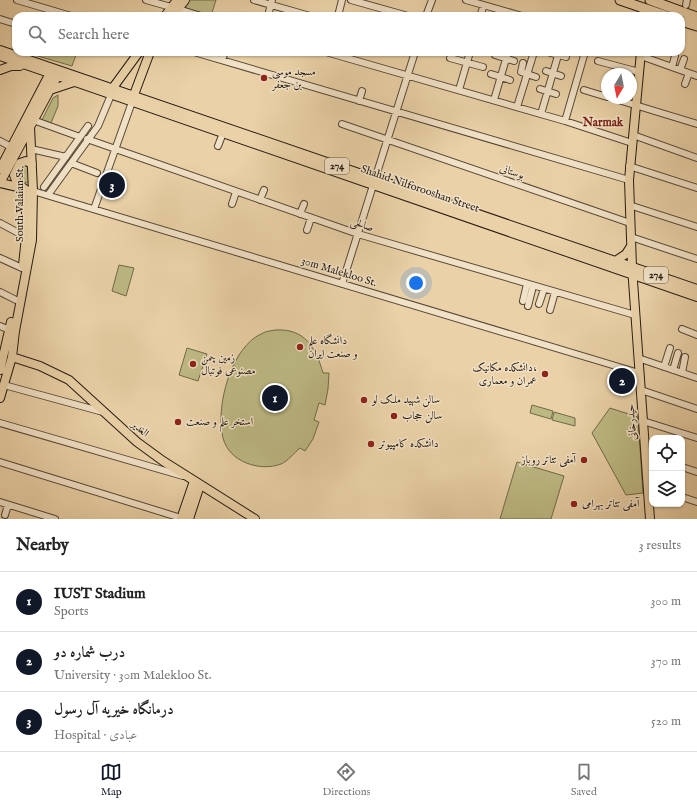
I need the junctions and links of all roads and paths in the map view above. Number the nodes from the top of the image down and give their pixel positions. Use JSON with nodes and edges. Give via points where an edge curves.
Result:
{"nodes":[{"id":1,"x":17,"y":0,"type":"edge"},
{"id":2,"x":146,"y":0,"type":"edge"},
{"id":3,"x":177,"y":0,"type":"edge"},
{"id":4,"x":185,"y":0,"type":"edge"},
{"id":5,"x":254,"y":0,"type":"edge"},
{"id":6,"x":342,"y":0,"type":"edge"},
{"id":7,"x":351,"y":0,"type":"edge"},
{"id":8,"x":432,"y":0,"type":"edge"},
{"id":9,"x":466,"y":0,"type":"edge"},
{"id":10,"x":620,"y":0,"type":"edge"},
{"id":11,"x":654,"y":1,"type":"edge"},
{"id":12,"x":271,"y":2,"type":"edge"},
{"id":13,"x":484,"y":5,"type":"junction"},
{"id":14,"x":174,"y":11,"type":"edge"},
{"id":15,"x":58,"y":12,"type":"edge"},
{"id":16,"x":269,"y":12,"type":"edge"},
{"id":17,"x":299,"y":12,"type":"edge"},
{"id":18,"x":339,"y":12,"type":"edge"},
{"id":19,"x":394,"y":12,"type":"edge"},
{"id":20,"x":428,"y":12,"type":"edge"},
{"id":21,"x":481,"y":12,"type":"edge"},
{"id":22,"x":506,"y":12,"type":"edge"},
{"id":23,"x":643,"y":12,"type":"edge"},
{"id":24,"x":684,"y":12,"type":"edge"},
{"id":25,"x":685,"y":13,"type":"edge"},
{"id":26,"x":697,"y":17,"type":"edge"},
{"id":27,"x":0,"y":19,"type":"edge"},
{"id":28,"x":685,"y":22,"type":"edge"},
{"id":29,"x":12,"y":23,"type":"edge"},
{"id":30,"x":697,"y":26,"type":"edge"},
{"id":31,"x":0,"y":50,"type":"edge"},
{"id":32,"x":12,"y":55,"type":"edge"},
{"id":33,"x":0,"y":56,"type":"edge"},
{"id":34,"x":15,"y":56,"type":"edge"},
{"id":35,"x":136,"y":56,"type":"edge"},
{"id":36,"x":148,"y":56,"type":"edge"},
{"id":37,"x":208,"y":56,"type":"edge"},
{"id":38,"x":224,"y":56,"type":"edge"},
{"id":39,"x":340,"y":56,"type":"edge"},
{"id":40,"x":414,"y":56,"type":"edge"},
{"id":41,"x":469,"y":56,"type":"edge"},
{"id":42,"x":507,"y":56,"type":"edge"},
{"id":43,"x":508,"y":56,"type":"edge"},
{"id":44,"x":533,"y":56,"type":"edge"},
{"id":45,"x":558,"y":56,"type":"edge"},
{"id":46,"x":584,"y":56,"type":"edge"},
{"id":47,"x":641,"y":56,"type":"edge"},
{"id":48,"x":646,"y":56,"type":"edge"},
{"id":49,"x":675,"y":56,"type":"dead end"},
{"id":50,"x":450,"y":58,"type":"dead end"},
{"id":51,"x":592,"y":58,"type":"dead end"},
{"id":52,"x":684,"y":59,"type":"dead end"},
{"id":53,"x":222,"y":60,"type":"junction"},
{"id":54,"x":575,"y":60,"type":"dead end"},
{"id":55,"x":514,"y":61,"type":"dead end"},
{"id":56,"x":598,"y":61,"type":"dead end"},
{"id":57,"x":467,"y":62,"type":"junction"},
{"id":58,"x":523,"y":63,"type":"dead end"},
{"id":59,"x":483,"y":67,"type":"dead end"},
{"id":60,"x":672,"y":67,"type":"junction"},
{"id":61,"x":36,"y":69,"type":"junction"},
{"id":62,"x":0,"y":70,"type":"edge"},
{"id":63,"x":680,"y":70,"type":"junction"},
{"id":64,"x":546,"y":71,"type":"dead end"},
{"id":65,"x":55,"y":72,"type":"junction"},
{"id":66,"x":639,"y":72,"type":"junction"},
{"id":67,"x":553,"y":73,"type":"junction"},
{"id":68,"x":491,"y":74,"type":"dead end"},
{"id":69,"x":527,"y":74,"type":"junction"},
{"id":70,"x":689,"y":74,"type":"junction"},
{"id":71,"x":408,"y":76,"type":"junction"},
{"id":72,"x":561,"y":76,"type":"dead end"},
{"id":73,"x":697,"y":76,"type":"edge"},
{"id":74,"x":500,"y":77,"type":"junction"},
{"id":75,"x":536,"y":77,"type":"dead end"},
{"id":76,"x":570,"y":78,"type":"dead end"},
{"id":77,"x":580,"y":78,"type":"junction"},
{"id":78,"x":510,"y":80,"type":"dead end"},
{"id":79,"x":74,"y":82,"type":"junction"},
{"id":80,"x":685,"y":84,"type":"dead end"},
{"id":81,"x":540,"y":89,"type":"dead end"},
{"id":82,"x":50,"y":90,"type":"junction"},
{"id":83,"x":458,"y":90,"type":"junction"},
{"id":84,"x":584,"y":90,"type":"dead end"},
{"id":85,"x":362,"y":91,"type":"dead end"},
{"id":86,"x":548,"y":91,"type":"junction"},
{"id":87,"x":112,"y":92,"type":"junction"},
{"id":88,"x":556,"y":94,"type":"dead end"},
{"id":89,"x":601,"y":94,"type":"edge"},
{"id":90,"x":132,"y":99,"type":"junction"},
{"id":91,"x":494,"y":100,"type":"junction"},
{"id":92,"x":359,"y":101,"type":"junction"},
{"id":93,"x":633,"y":104,"type":"edge"},
{"id":94,"x":636,"y":105,"type":"junction"},
{"id":95,"x":36,"y":107,"type":"junction"},
{"id":96,"x":517,"y":107,"type":"junction"},
{"id":97,"x":396,"y":112,"type":"junction"},
{"id":98,"x":541,"y":114,"type":"junction"},
{"id":99,"x":565,"y":121,"type":"junction"},
{"id":100,"x":32,"y":123,"type":"junction"},
{"id":101,"x":342,"y":124,"type":"dead end"},
{"id":102,"x":697,"y":124,"type":"edge"},
{"id":103,"x":88,"y":126,"type":"dead end"},
{"id":104,"x":223,"y":133,"type":"junction"},
{"id":105,"x":80,"y":137,"type":"junction"},
{"id":106,"x":632,"y":139,"type":"junction"},
{"id":107,"x":87,"y":140,"type":"junction"},
{"id":108,"x":388,"y":140,"type":"junction"},
{"id":109,"x":0,"y":141,"type":"edge"},
{"id":110,"x":218,"y":146,"type":"dead end"},
{"id":111,"x":11,"y":147,"type":"junction"},
{"id":112,"x":31,"y":149,"type":"junction"},
{"id":113,"x":114,"y":149,"type":"junction"},
{"id":114,"x":66,"y":157,"type":"junction"},
{"id":115,"x":697,"y":158,"type":"edge"},
{"id":116,"x":20,"y":163,"type":"junction"},
{"id":117,"x":70,"y":163,"type":"junction"},
{"id":118,"x":32,"y":164,"type":"junction"},
{"id":119,"x":629,"y":166,"type":"junction"},
{"id":120,"x":0,"y":169,"type":"edge"},
{"id":121,"x":96,"y":173,"type":"dead end"},
{"id":122,"x":628,"y":180,"type":"junction"},
{"id":123,"x":374,"y":182,"type":"junction"},
{"id":124,"x":0,"y":183,"type":"edge"},
{"id":125,"x":44,"y":187,"type":"dead end"},
{"id":126,"x":697,"y":188,"type":"edge"},
{"id":127,"x":30,"y":190,"type":"junction"},
{"id":128,"x":264,"y":190,"type":"dead end"},
{"id":129,"x":236,"y":192,"type":"junction"},
{"id":130,"x":48,"y":195,"type":"junction"},
{"id":131,"x":260,"y":200,"type":"junction"},
{"id":132,"x":232,"y":204,"type":"dead end"},
{"id":133,"x":304,"y":204,"type":"dead end"},
{"id":134,"x":629,"y":205,"type":"junction"},
{"id":135,"x":94,"y":209,"type":"junction"},
{"id":136,"x":300,"y":214,"type":"junction"},
{"id":137,"x":311,"y":218,"type":"junction"},
{"id":138,"x":0,"y":223,"type":"edge"},
{"id":139,"x":630,"y":223,"type":"junction"},
{"id":140,"x":697,"y":227,"type":"edge"},
{"id":141,"x":307,"y":230,"type":"dead end"},
{"id":142,"x":358,"y":234,"type":"junction"},
{"id":143,"x":630,"y":237,"type":"junction"},
{"id":144,"x":29,"y":239,"type":"junction"},
{"id":145,"x":631,"y":246,"type":"junction"},
{"id":146,"x":0,"y":258,"type":"edge"},
{"id":147,"x":697,"y":259,"type":"edge"},
{"id":148,"x":614,"y":262,"type":"junction"},
{"id":149,"x":22,"y":268,"type":"junction"},
{"id":150,"x":632,"y":271,"type":"junction"},
{"id":151,"x":342,"y":284,"type":"junction"},
{"id":152,"x":530,"y":285,"type":"junction"},
{"id":153,"x":544,"y":289,"type":"junction"},
{"id":154,"x":697,"y":289,"type":"edge"},
{"id":155,"x":0,"y":292,"type":"edge"},
{"id":156,"x":555,"y":292,"type":"junction"},
{"id":157,"x":697,"y":297,"type":"edge"},
{"id":158,"x":16,"y":300,"type":"junction"},
{"id":159,"x":525,"y":304,"type":"dead end"},
{"id":160,"x":539,"y":304,"type":"dead end"},
{"id":161,"x":550,"y":310,"type":"dead end"},
{"id":162,"x":635,"y":315,"type":"junction"},
{"id":163,"x":0,"y":326,"type":"edge"},
{"id":164,"x":682,"y":329,"type":"dead end"},
{"id":165,"x":10,"y":330,"type":"junction"},
{"id":166,"x":697,"y":335,"type":"edge"},
{"id":167,"x":670,"y":348,"type":"dead end"},
{"id":168,"x":678,"y":353,"type":"dead end"},
{"id":169,"x":685,"y":357,"type":"dead end"},
{"id":170,"x":7,"y":358,"type":"edge"},
{"id":171,"x":638,"y":358,"type":"junction"},
{"id":172,"x":664,"y":367,"type":"junction"},
{"id":173,"x":0,"y":370,"type":"edge"},
{"id":174,"x":673,"y":370,"type":"junction"},
{"id":175,"x":639,"y":373,"type":"junction"},
{"id":176,"x":682,"y":373,"type":"junction"},
{"id":177,"x":697,"y":378,"type":"edge"},
{"id":178,"x":4,"y":385,"type":"junction"},
{"id":179,"x":641,"y":390,"type":"junction"},
{"id":180,"x":0,"y":398,"type":"edge"},
{"id":181,"x":697,"y":409,"type":"edge"},
{"id":182,"x":103,"y":412,"type":"junction"},
{"id":183,"x":643,"y":421,"type":"junction"},
{"id":184,"x":0,"y":423,"type":"edge"},
{"id":185,"x":697,"y":438,"type":"edge"},
{"id":186,"x":649,"y":455,"type":"edge"},
{"id":187,"x":0,"y":462,"type":"edge"},
{"id":188,"x":685,"y":467,"type":"edge"},
{"id":189,"x":697,"y":472,"type":"edge"},
{"id":190,"x":194,"y":481,"type":"junction"},
{"id":191,"x":685,"y":498,"type":"edge"},
{"id":192,"x":0,"y":502,"type":"edge"},
{"id":193,"x":697,"y":502,"type":"edge"},
{"id":194,"x":8,"y":505,"type":"junction"},
{"id":195,"x":651,"y":507,"type":"edge"},
{"id":196,"x":5,"y":515,"type":"dead end"},
{"id":197,"x":55,"y":519,"type":"edge"},
{"id":198,"x":184,"y":519,"type":"edge"},
{"id":199,"x":255,"y":519,"type":"edge"},
{"id":200,"x":651,"y":519,"type":"edge"}],
"edges":[{"from":1,"to":15,"type":"street"},
{"from":2,"to":14,"type":"street"},
{"from":3,"to":14,"type":"main road"},
{"from":4,"to":14,"type":"main road"},
{"from":5,"to":12,"type":"street"},
{"from":6,"to":18,"type":"street"},
{"from":7,"to":19,"type":"street"},
{"from":8,"to":20,"type":"street"},
{"from":9,"to":13,"type":"street"},
{"from":10,"to":23,"type":"highway"},
{"from":11,"to":24,"type":"highway"},
{"from":12,"to":16,"type":"street"},
{"from":12,"to":17,"type":"street"},
{"from":13,"to":21,"type":"street"},
{"from":13,"to":22,"type":"street"},
{"from":25,"to":26,"type":"highway"},
{"from":27,"to":29,"type":"street"},
{"from":28,"to":30,"type":"highway"},
{"from":31,"to":32,"type":"main road","name":"Shahid Nilforooshan Street","number":"274"},
{"from":33,"to":61,"type":"main road","name":"Shahid Nilforooshan Street","number":"274"},
{"from":34,"to":65,"type":"main road","name":"Shahid Nilforooshan Street","number":"274"},
{"from":35,"to":87,"type":"main road"},
{"from":36,"to":90,"type":"main road"},
{"from":37,"to":53,"type":"street"},
{"from":38,"to":53,"type":"street"},
{"from":39,"to":71,"type":"street"},
{"from":40,"to":71,"type":"street"},
{"from":41,"to":57,"type":"street"},
{"from":42,"to":74,"type":"street"},
{"from":43,"to":55,"type":"street"},
{"from":44,"to":69,"type":"street"},
{"from":45,"to":67,"type":"street"},
{"from":46,"to":51,"type":"street"},
{"from":46,"to":54,"type":"street"},
{"from":46,"to":77,"type":"street"},
{"from":47,"to":66,"type":"main road","name":"حیدرخانی"},
{"from":48,"to":60,"type":"street"},
{"from":49,"to":60,"type":"street"},
{"from":50,"to":57,"type":"street"},
{"from":52,"to":63,"type":"street"},
{"from":53,"to":92,"type":"street"},
{"from":56,"to":66,"type":"street"},
{"from":57,"to":59,"type":"street"},
{"from":57,"to":83,"type":"street"},
{"from":58,"to":69,"type":"street","via":[[521,72]]},
{"from":60,"to":63,"type":"street"},
{"from":61,"to":62,"type":"main road","via":[[18,66]]},
{"from":61,"to":65,"type":"main road","name":"Shahid Nilforooshan Street","number":"274"},
{"from":63,"to":70,"type":"street"},
{"from":64,"to":67,"type":"street"},
{"from":65,"to":79,"type":"main road","name":"Shahid Nilforooshan Street","number":"274"},
{"from":65,"to":82,"type":"main road"},
{"from":65,"to":87,"type":"main road","name":"Shahid Nilforooshan Street","number":"274"},
{"from":65,"to":95,"type":"main road"},
{"from":66,"to":94,"type":"main road","name":"حیدرخانی"},
{"from":67,"to":72,"type":"street"},
{"from":67,"to":86,"type":"street"},
{"from":68,"to":74,"type":"street"},
{"from":69,"to":75,"type":"street"},
{"from":69,"to":96,"type":"street"},
{"from":70,"to":73,"type":"street"},
{"from":70,"to":80,"type":"street"},
{"from":71,"to":83,"type":"street"},
{"from":71,"to":97,"type":"street"},
{"from":74,"to":78,"type":"street"},
{"from":74,"to":91,"type":"street"},
{"from":76,"to":77,"type":"street"},
{"from":77,"to":99,"type":"street"},
{"from":79,"to":82,"type":"main road"},
{"from":79,"to":87,"type":"main road","name":"Shahid Nilforooshan Street","number":"274"},
{"from":81,"to":86,"type":"street"},
{"from":82,"to":95,"type":"main road"},
{"from":83,"to":91,"type":"street"},
{"from":84,"to":89,"type":"street"},
{"from":85,"to":92,"type":"street"},
{"from":86,"to":88,"type":"street"},
{"from":86,"to":98,"type":"street"},
{"from":87,"to":90,"type":"main road","name":"Shahid Nilforooshan Street","number":"274"},
{"from":87,"to":107,"type":"street","via":[[98,126]]},
{"from":90,"to":104,"type":"main road","name":"Shahid Nilforooshan Street","number":"274"},
{"from":90,"to":113,"type":"street"},
{"from":90,"to":123,"type":"main road","name":"Shahid Nilforooshan Street","number":"274"},
{"from":91,"to":96,"type":"street"},
{"from":92,"to":97,"type":"street"},
{"from":93,"to":94,"type":"street"},
{"from":94,"to":102,"type":"street"},
{"from":94,"to":106,"type":"main road","name":"حیدرخانی"},
{"from":95,"to":100,"type":"main road"},
{"from":95,"to":111,"type":"main road"},
{"from":96,"to":98,"type":"street"},
{"from":97,"to":108,"type":"street"},
{"from":97,"to":122,"type":"street"},
{"from":98,"to":99,"type":"street"},
{"from":99,"to":106,"type":"street"},
{"from":100,"to":105,"type":"street"},
{"from":100,"to":112,"type":"main road","name":"South Valaian St."},
{"from":100,"to":124,"type":"main road"},
{"from":101,"to":108,"type":"street","name":"بوستانی"},
{"from":103,"to":105,"type":"street"},
{"from":104,"to":110,"type":"street"},
{"from":104,"to":123,"type":"main road","name":"Shahid Nilforooshan Street","number":"274"},
{"from":105,"to":114,"type":"street"},
{"from":106,"to":115,"type":"street"},
{"from":106,"to":119,"type":"main road","name":"حیدرخانی"},
{"from":107,"to":113,"type":"street","name":"صالحی"},
{"from":107,"to":117,"type":"street"},
{"from":108,"to":123,"type":"street"},
{"from":108,"to":139,"type":"street","name":"بوستانی"},
{"from":109,"to":111,"type":"street"},
{"from":111,"to":120,"type":"main road"},
{"from":112,"to":114,"type":"street"},
{"from":112,"to":116,"type":"main road"},
{"from":112,"to":118,"type":"main road","name":"South Valaian St."},
{"from":113,"to":129,"type":"street","name":"صالحی"},
{"from":113,"to":135,"type":"street"},
{"from":114,"to":125,"type":"street"},
{"from":116,"to":118,"type":"main road","via":[[26,161]]},
{"from":116,"to":127,"type":"main road","via":[[14,175],[17,183]]},
{"from":117,"to":121,"type":"street"},
{"from":117,"to":130,"type":"street"},
{"from":118,"to":127,"type":"main road","name":"South Valaian St."},
{"from":119,"to":122,"type":"main road","name":"حیدرخانی"},
{"from":119,"to":126,"type":"street"},
{"from":122,"to":134,"type":"main road","name":"حیدرخانی"},
{"from":123,"to":142,"type":"street"},
{"from":123,"to":148,"type":"main road","name":"Shahid Nilforooshan Street","number":"274"},
{"from":123,"to":150,"type":"main road","name":"Shahid Nilforooshan Street","number":"274"},
{"from":124,"to":127,"type":"main road"},
{"from":127,"to":130,"type":"street","name":"30m Malekloo St."},
{"from":127,"to":144,"type":"main road","name":"South Valaian St."},
{"from":128,"to":131,"type":"street"},
{"from":129,"to":131,"type":"street","name":"صالحی"},
{"from":129,"to":132,"type":"street"},
{"from":130,"to":135,"type":"street","name":"30m Malekloo St."},
{"from":131,"to":136,"type":"street","name":"صالحی"},
{"from":133,"to":136,"type":"street"},
{"from":134,"to":139,"type":"main road","name":"حیدرخانی"},
{"from":134,"to":140,"type":"street"},
{"from":135,"to":151,"type":"street","name":"30m Malekloo St."},
{"from":136,"to":137,"type":"street","name":"صالحی"},
{"from":137,"to":141,"type":"street"},
{"from":137,"to":142,"type":"street","name":"صالحی"},
{"from":138,"to":144,"type":"street"},
{"from":139,"to":143,"type":"main road","name":"حیدرخانی"},
{"from":142,"to":151,"type":"street"},
{"from":142,"to":152,"type":"street","name":"صالحی"},
{"from":143,"to":145,"type":"main road","name":"حیدرخانی"},
{"from":143,"to":147,"type":"street"},
{"from":144,"to":149,"type":"main road","name":"South Valaian St."},
{"from":144,"to":170,"type":"main road","name":"South Valaian St.","via":[[15,331]]},
{"from":145,"to":148,"type":"main road","via":[[626,254]]},
{"from":145,"to":150,"type":"main road","name":"حیدرخانی"},
{"from":146,"to":149,"type":"street"},
{"from":148,"to":150,"type":"main road","number":"274"},
{"from":149,"to":158,"type":"main road","name":"South Valaian St."},
{"from":150,"to":154,"type":"main road","number":"274"},
{"from":150,"to":157,"type":"main road","name":"Shahid Nilforooshan Street","number":"274"},
{"from":150,"to":162,"type":"main road","name":"حیدرخانی"},
{"from":151,"to":175,"type":"street","name":"30m Malekloo St."},
{"from":152,"to":153,"type":"street","name":"صالحی"},
{"from":152,"to":159,"type":"street"},
{"from":153,"to":156,"type":"street","name":"صالحی"},
{"from":153,"to":160,"type":"street"},
{"from":155,"to":158,"type":"street"},
{"from":156,"to":161,"type":"street"},
{"from":156,"to":162,"type":"street","name":"صالحی"},
{"from":158,"to":165,"type":"main road","name":"South Valaian St."},
{"from":162,"to":171,"type":"main road","name":"حیدرخانی"},
{"from":163,"to":165,"type":"street"},
{"from":164,"to":166,"type":"street"},
{"from":165,"to":170,"type":"main road","name":"South Valaian St."},
{"from":167,"to":172,"type":"street"},
{"from":168,"to":174,"type":"street"},
{"from":169,"to":176,"type":"street"},
{"from":170,"to":173,"type":"main road","name":"South Valaian St."},
{"from":170,"to":178,"type":"main road","name":"South Valaian St."},
{"from":170,"to":182,"type":"main road","name":"الغدیر","via":[[40,366],[68,380]]},
{"from":171,"to":172,"type":"street"},
{"from":171,"to":175,"type":"main road","name":"حیدرخانی"},
{"from":172,"to":174,"type":"street"},
{"from":174,"to":176,"type":"street"},
{"from":175,"to":179,"type":"main road","name":"حیدرخانی"},
{"from":176,"to":177,"type":"street"},
{"from":178,"to":180,"type":"main road","name":"South Valaian St."},
{"from":178,"to":182,"type":"street"},
{"from":179,"to":181,"type":"street"},
{"from":179,"to":183,"type":"main road","name":"حیدرخانی"},
{"from":182,"to":190,"type":"main road","name":"الغدیر","via":[[137,442]]},
{"from":183,"to":185,"type":"street"},
{"from":183,"to":186,"type":"main road","name":"حیدرخانی"},
{"from":184,"to":190,"type":"street"},
{"from":187,"to":198,"type":"street"},
{"from":188,"to":189,"type":"street"},
{"from":190,"to":198,"type":"main road"},
{"from":190,"to":199,"type":"main road","name":"الغدیر"},
{"from":191,"to":193,"type":"street"},
{"from":192,"to":194,"type":"street"},
{"from":194,"to":196,"type":"street"},
{"from":194,"to":197,"type":"street"},
{"from":195,"to":200,"type":"main road","name":"حیدرخانی"}]}
